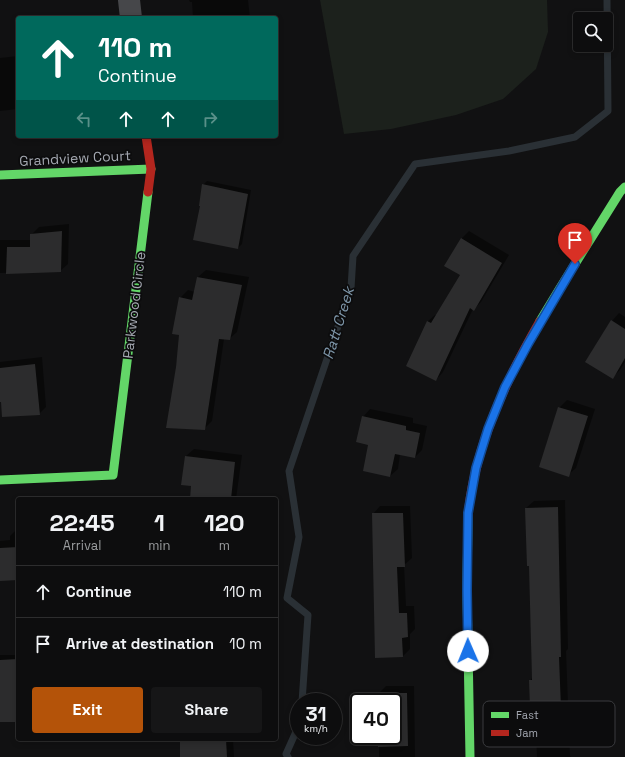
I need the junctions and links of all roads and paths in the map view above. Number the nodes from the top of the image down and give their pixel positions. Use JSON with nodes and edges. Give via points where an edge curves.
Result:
{"nodes":[{"id":1,"x":129,"y":0,"type":"edge"},
{"id":2,"x":131,"y":16,"type":"edge"},
{"id":3,"x":146,"y":138,"type":"edge"},
{"id":4,"x":151,"y":168,"type":"junction"},
{"id":5,"x":0,"y":175,"type":"edge"},
{"id":6,"x":625,"y":187,"type":"edge"},
{"id":7,"x":0,"y":480,"type":"edge"},
{"id":8,"x":470,"y":757,"type":"edge"}],
"edges":[{"from":1,"to":2,"type":"street"},
{"from":3,"to":4,"type":"street","name":"Parkwood Circle"},
{"from":4,"to":5,"type":"street","name":"Grandview Court"},
{"from":4,"to":7,"type":"street","name":"Parkwood Circle","via":[[113,475]]},
{"from":6,"to":8,"type":"street","via":[[560,288],[505,387],[476,468],[468,513],[467,544]]}]}
